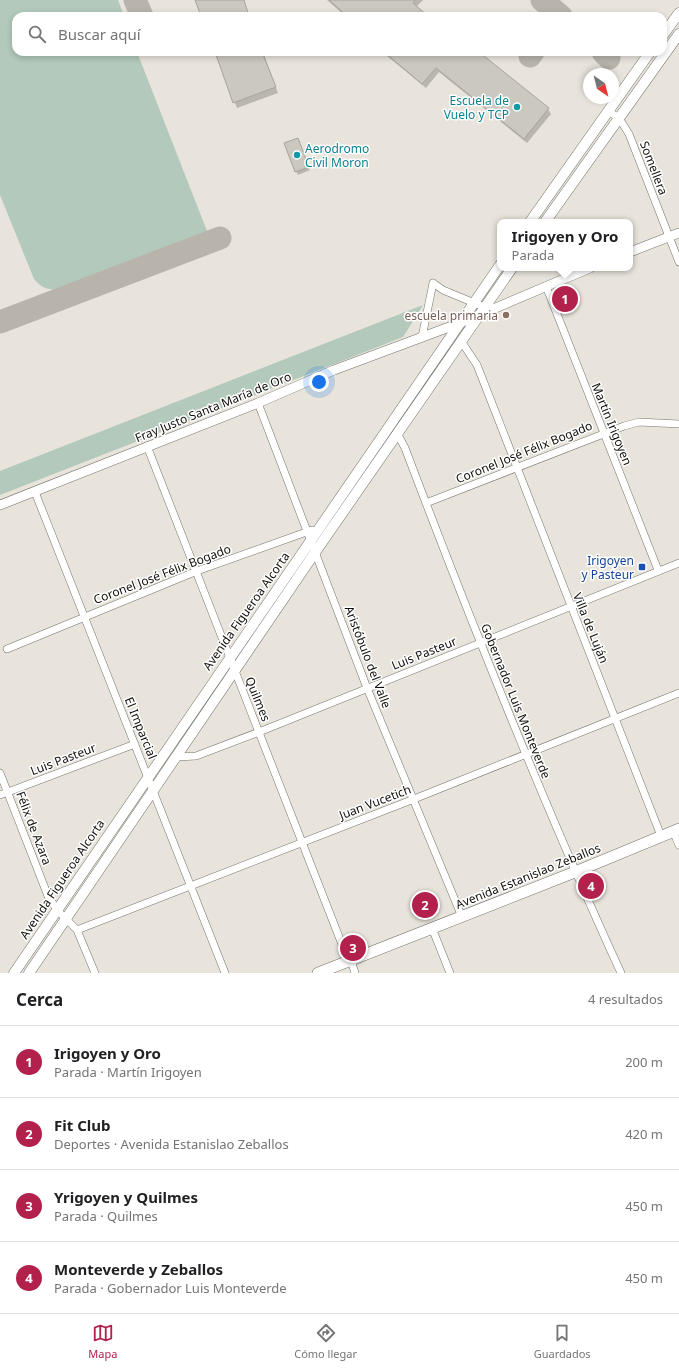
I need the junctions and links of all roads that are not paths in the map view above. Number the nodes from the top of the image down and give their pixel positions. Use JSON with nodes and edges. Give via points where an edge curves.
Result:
{"nodes":[{"id":1,"x":679,"y":13,"type":"edge"},
{"id":2,"x":670,"y":26,"type":"junction"},
{"id":3,"x":667,"y":30,"type":"edge"},
{"id":4,"x":679,"y":34,"type":"edge"},
{"id":5,"x":667,"y":51,"type":"edge"},
{"id":6,"x":647,"y":56,"type":"edge"},
{"id":7,"x":663,"y":56,"type":"edge"},
{"id":8,"x":608,"y":110,"type":"junction"},
{"id":9,"x":619,"y":118,"type":"junction"},
{"id":10,"x":532,"y":219,"type":"edge"},
{"id":11,"x":547,"y":219,"type":"edge"},
{"id":12,"x":679,"y":233,"type":"edge"},
{"id":13,"x":669,"y":237,"type":"junction"},
{"id":14,"x":633,"y":251,"type":"edge"},
{"id":15,"x":679,"y":262,"type":"edge"},
{"id":16,"x":497,"y":269,"type":"edge"},
{"id":17,"x":510,"y":271,"type":"edge"},
{"id":18,"x":583,"y":271,"type":"edge"},
{"id":19,"x":546,"y":286,"type":"junction"},
{"id":20,"x":474,"y":302,"type":"junction"},
{"id":21,"x":484,"y":307,"type":"junction"},
{"id":22,"x":477,"y":316,"type":"junction"},
{"id":23,"x":460,"y":323,"type":"junction"},
{"id":24,"x":422,"y":337,"type":"junction"},
{"id":25,"x":461,"y":341,"type":"junction"},
{"id":26,"x":258,"y":403,"type":"junction"},
{"id":27,"x":679,"y":424,"type":"edge"},
{"id":28,"x":604,"y":433,"type":"junction"},
{"id":29,"x":398,"y":435,"type":"junction"},
{"id":30,"x":147,"y":446,"type":"junction"},
{"id":31,"x":516,"y":467,"type":"junction"},
{"id":32,"x":35,"y":492,"type":"junction"},
{"id":33,"x":426,"y":503,"type":"junction"},
{"id":34,"x":0,"y":505,"type":"edge"},
{"id":35,"x":312,"y":533,"type":"junction"},
{"id":36,"x":328,"y":534,"type":"junction"},
{"id":37,"x":316,"y":551,"type":"junction"},
{"id":38,"x":679,"y":562,"type":"edge"},
{"id":39,"x":658,"y":570,"type":"junction"},
{"id":40,"x":197,"y":571,"type":"junction"},
{"id":41,"x":570,"y":606,"type":"junction"},
{"id":42,"x":85,"y":616,"type":"junction"},
{"id":43,"x":480,"y":642,"type":"junction"},
{"id":44,"x":6,"y":649,"type":"dead end"},
{"id":45,"x":230,"y":657,"type":"junction"},
{"id":46,"x":235,"y":672,"type":"junction"},
{"id":47,"x":367,"y":688,"type":"junction"},
{"id":48,"x":679,"y":692,"type":"edge"},
{"id":49,"x":615,"y":718,"type":"junction"},
{"id":50,"x":259,"y":732,"type":"junction"},
{"id":51,"x":135,"y":744,"type":"junction"},
{"id":52,"x":526,"y":754,"type":"junction"},
{"id":53,"x":176,"y":757,"type":"junction"},
{"id":54,"x":0,"y":773,"type":"edge"},
{"id":55,"x":148,"y":776,"type":"junction"},
{"id":56,"x":154,"y":790,"type":"junction"},
{"id":57,"x":8,"y":792,"type":"junction"},
{"id":58,"x":0,"y":795,"type":"edge"},
{"id":59,"x":414,"y":799,"type":"junction"},
{"id":60,"x":676,"y":830,"type":"edge"},
{"id":61,"x":661,"y":836,"type":"junction"},
{"id":62,"x":302,"y":842,"type":"junction"},
{"id":63,"x":679,"y":846,"type":"edge"},
{"id":64,"x":575,"y":872,"type":"junction"},
{"id":65,"x":190,"y":885,"type":"junction"},
{"id":66,"x":57,"y":910,"type":"junction"},
{"id":67,"x":462,"y":917,"type":"junction"},
{"id":68,"x":66,"y":919,"type":"junction"},
{"id":69,"x":432,"y":928,"type":"junction"},
{"id":70,"x":77,"y":930,"type":"junction"},
{"id":71,"x":351,"y":960,"type":"junction"},
{"id":72,"x":14,"y":973,"type":"edge"},
{"id":73,"x":29,"y":973,"type":"edge"},
{"id":74,"x":95,"y":973,"type":"edge"},
{"id":75,"x":225,"y":973,"type":"edge"},
{"id":76,"x":318,"y":973,"type":"edge"},
{"id":77,"x":355,"y":973,"type":"edge"},
{"id":78,"x":450,"y":973,"type":"edge"},
{"id":79,"x":621,"y":973,"type":"edge"}],
"edges":[{"from":1,"to":2,"type":"main road"},
{"from":2,"to":3,"type":"main road"},
{"from":2,"to":4,"type":"street"},
{"from":4,"to":5,"type":"main road"},
{"from":6,"to":8,"type":"main road"},
{"from":7,"to":9,"type":"main road"},
{"from":8,"to":9,"type":"street","name":"Somellera"},
{"from":8,"to":10,"type":"main road"},
{"from":9,"to":11,"type":"main road"},
{"from":9,"to":13,"type":"street","name":"Somellera","via":[[628,134]]},
{"from":12,"to":13,"type":"street"},
{"from":13,"to":14,"type":"street"},
{"from":13,"to":15,"type":"street","name":"Somellera"},
{"from":16,"to":20,"type":"main road","name":"Avenida Figueroa Alcorta"},
{"from":17,"to":21,"type":"main road","name":"Avenida Figueroa Alcorta"},
{"from":18,"to":19,"type":"street","name":"Fray Justo Santa María de Oro"},
{"from":19,"to":22,"type":"street","name":"Fray Justo Santa María de Oro"},
{"from":19,"to":28,"type":"street","name":"Martín Irigoyen"},
{"from":20,"to":21,"type":"street"},
{"from":20,"to":23,"type":"main road","name":"Avenida Figueroa Alcorta"},
{"from":20,"to":24,"type":"street","via":[[443,290],[433,282]]},
{"from":21,"to":22,"type":"main road","name":"Avenida Figueroa Alcorta"},
{"from":22,"to":23,"type":"street","name":"Fray Justo Santa María de Oro"},
{"from":22,"to":25,"type":"main road","name":"Avenida Figueroa Alcorta"},
{"from":23,"to":24,"type":"street","name":"Fray Justo Santa María de Oro"},
{"from":23,"to":35,"type":"main road","name":"Avenida Figueroa Alcorta"},
{"from":24,"to":26,"type":"street","name":"Fray Justo Santa María de Oro","via":[[334,370]]},
{"from":25,"to":29,"type":"main road","name":"Avenida Figueroa Alcorta"},
{"from":25,"to":31,"type":"street","name":"Villa de Luján","via":[[477,365]]},
{"from":26,"to":30,"type":"street","name":"Fray Justo Santa María de Oro"},
{"from":26,"to":35,"type":"street","name":"Aristóbulo del Valle"},
{"from":27,"to":28,"type":"street","name":"Coronel José Félix Bogado","via":[[639,422]]},
{"from":28,"to":31,"type":"street","name":"Coronel José Félix Bogado"},
{"from":28,"to":39,"type":"street","name":"Martín Irigoyen"},
{"from":29,"to":33,"type":"street","name":"Gobernador Luis Monteverde"},
{"from":29,"to":36,"type":"main road","name":"Avenida Figueroa Alcorta"},
{"from":30,"to":32,"type":"street","name":"Fray Justo Santa María de Oro"},
{"from":30,"to":40,"type":"street","name":"Quilmes"},
{"from":31,"to":33,"type":"street","name":"Coronel José Félix Bogado"},
{"from":31,"to":41,"type":"street","name":"Villa de Luján"},
{"from":32,"to":34,"type":"street","name":"Fray Justo Santa María de Oro"},
{"from":32,"to":42,"type":"street","name":"El Imparcial"},
{"from":33,"to":43,"type":"street","name":"Gobernador Luis Monteverde"},
{"from":35,"to":36,"type":"street"},
{"from":35,"to":37,"type":"street","name":"Aristóbulo del Valle"},
{"from":35,"to":40,"type":"street","name":"Coronel José Félix Bogado"},
{"from":35,"to":45,"type":"main road","name":"Avenida Figueroa Alcorta"},
{"from":36,"to":37,"type":"main road","name":"Avenida Figueroa Alcorta"},
{"from":37,"to":46,"type":"main road","name":"Avenida Figueroa Alcorta"},
{"from":37,"to":47,"type":"street","name":"Aristóbulo del Valle"},
{"from":38,"to":39,"type":"street","name":"Luis Pasteur"},
{"from":39,"to":41,"type":"street","name":"Luis Pasteur"},
{"from":40,"to":42,"type":"street","name":"Coronel José Félix Bogado"},
{"from":40,"to":45,"type":"street","name":"Quilmes"},
{"from":41,"to":43,"type":"street","name":"Luis Pasteur"},
{"from":41,"to":49,"type":"street","name":"Villa de Luján"},
{"from":42,"to":44,"type":"street","name":"Coronel José Félix Bogado"},
{"from":42,"to":51,"type":"street","name":"El Imparcial"},
{"from":43,"to":47,"type":"street","name":"Luis Pasteur"},
{"from":43,"to":52,"type":"street","name":"Gobernador Luis Monteverde"},
{"from":45,"to":46,"type":"street","name":"Quilmes"},
{"from":45,"to":55,"type":"main road","name":"Avenida Figueroa Alcorta"},
{"from":46,"to":50,"type":"street","name":"Quilmes"},
{"from":46,"to":53,"type":"main road","name":"Avenida Figueroa Alcorta"},
{"from":47,"to":50,"type":"street","name":"Luis Pasteur"},
{"from":47,"to":59,"type":"street","name":"Aristóbulo del Valle"},
{"from":48,"to":49,"type":"street","name":"Juan Vucetich"},
{"from":49,"to":52,"type":"street","name":"Juan Vucetich"},
{"from":49,"to":61,"type":"street","name":"Villa de Luján"},
{"from":50,"to":53,"type":"street","name":"Luis Pasteur","via":[[196,756]]},
{"from":50,"to":62,"type":"street","name":"Quilmes"},
{"from":51,"to":55,"type":"street","name":"El Imparcial"},
{"from":51,"to":57,"type":"street","name":"Luis Pasteur"},
{"from":52,"to":59,"type":"street","name":"Juan Vucetich"},
{"from":52,"to":64,"type":"street","name":"Gobernador Luis Monteverde"},
{"from":53,"to":56,"type":"main road","name":"Avenida Figueroa Alcorta"},
{"from":54,"to":57,"type":"street","name":"Félix de Azara"},
{"from":55,"to":56,"type":"street","name":"El Imparcial"},
{"from":55,"to":66,"type":"main road","name":"Avenida Figueroa Alcorta"},
{"from":56,"to":65,"type":"street","name":"El Imparcial"},
{"from":56,"to":68,"type":"main road","name":"Avenida Figueroa Alcorta"},
{"from":57,"to":58,"type":"street","name":"Luis Pasteur"},
{"from":57,"to":66,"type":"street","name":"Félix de Azara","via":[[48,896]]},
{"from":59,"to":62,"type":"street","name":"Juan Vucetich"},
{"from":59,"to":67,"type":"street","name":"Aristóbulo del Valle"},
{"from":60,"to":61,"type":"main road","name":"Avenida Estanislao Zeballos"},
{"from":60,"to":63,"type":"street"},
{"from":61,"to":64,"type":"main road","name":"Avenida Estanislao Zeballos"},
{"from":62,"to":65,"type":"street","name":"Juan Vucetich"},
{"from":62,"to":71,"type":"street","name":"Quilmes","via":[[343,947]]},
{"from":64,"to":67,"type":"main road","name":"Avenida Estanislao Zeballos"},
{"from":64,"to":79,"type":"street","name":"Gobernador Luis Monteverde"},
{"from":65,"to":70,"type":"street","name":"Juan Vucetich"},
{"from":65,"to":75,"type":"street","name":"El Imparcial"},
{"from":66,"to":68,"type":"street","name":"Félix de Azara"},
{"from":66,"to":72,"type":"main road","name":"Avenida Figueroa Alcorta"},
{"from":67,"to":69,"type":"main road","name":"Avenida Estanislao Zeballos"},
{"from":68,"to":70,"type":"street","name":"Félix de Azara"},
{"from":68,"to":73,"type":"main road","name":"Avenida Figueroa Alcorta"},
{"from":69,"to":71,"type":"main road","name":"Avenida Estanislao Zeballos"},
{"from":69,"to":78,"type":"street"},
{"from":70,"to":74,"type":"street","name":"Félix de Azara"},
{"from":71,"to":76,"type":"main road","name":"Avenida Estanislao Zeballos"},
{"from":71,"to":77,"type":"street","name":"Quilmes"}]}
